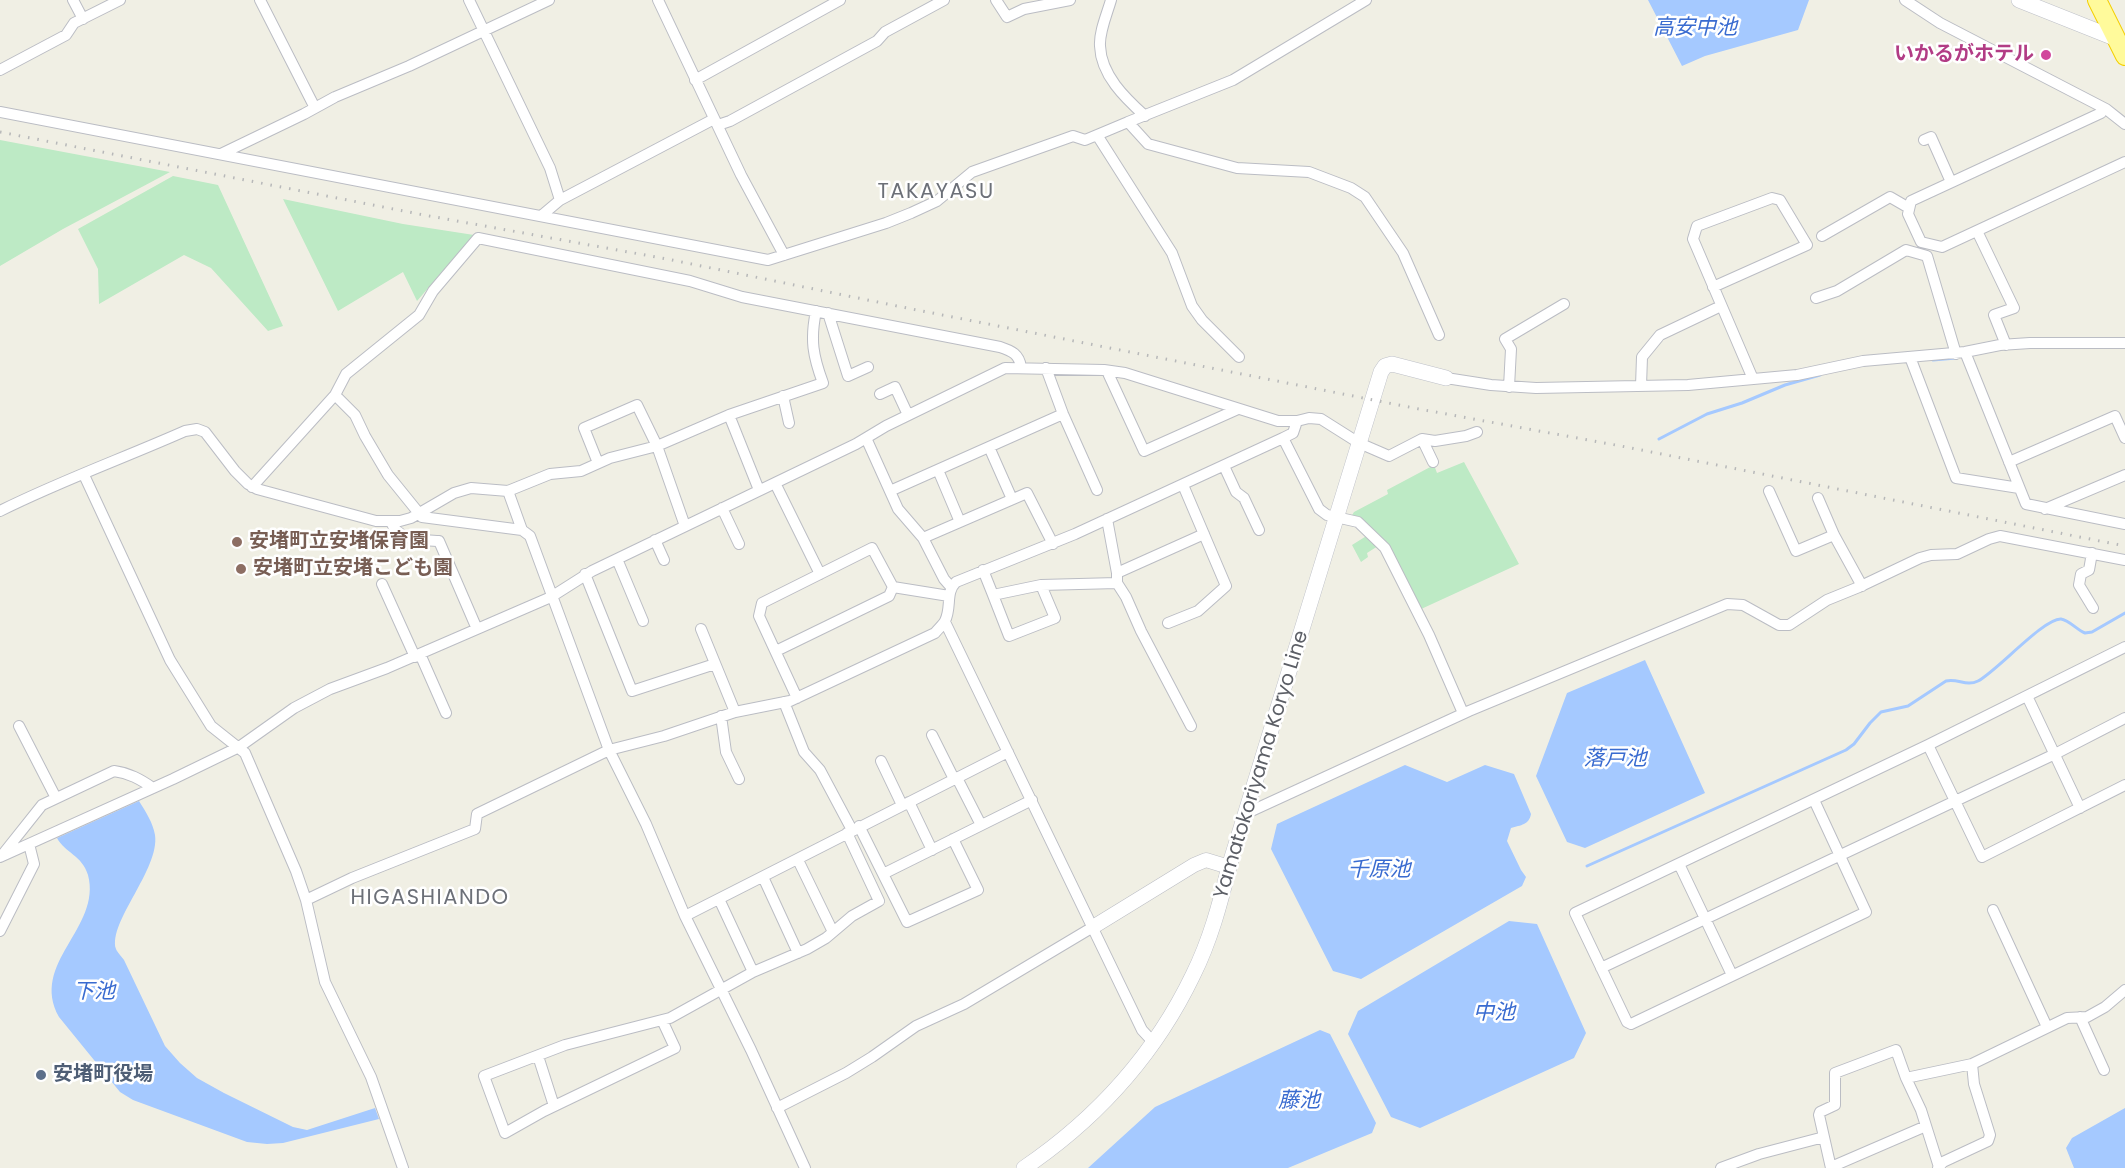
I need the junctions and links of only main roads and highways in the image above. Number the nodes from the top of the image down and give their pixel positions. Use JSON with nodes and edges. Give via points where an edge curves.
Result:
{"nodes":[{"id":1,"x":2019,"y":0,"type":"edge"},
{"id":2,"x":2097,"y":0,"type":"edge"},
{"id":3,"x":2116,"y":39,"type":"junction"},
{"id":4,"x":2125,"y":56,"type":"edge"},
{"id":5,"x":1446,"y":378,"type":"road end"},
{"id":6,"x":1024,"y":1168,"type":"edge"}],
"edges":[{"from":1,"to":3,"type":"main road"},
{"from":2,"to":3,"type":"highway"},
{"from":3,"to":4,"type":"highway"},
{"from":5,"to":6,"type":"main road","name":"Yamatokoriyama Koryo Line","via":[[1392,364],[1385,366],[1373,392],[1219,908],[1194,975],[1154,1043],[1098,1109]]}]}
